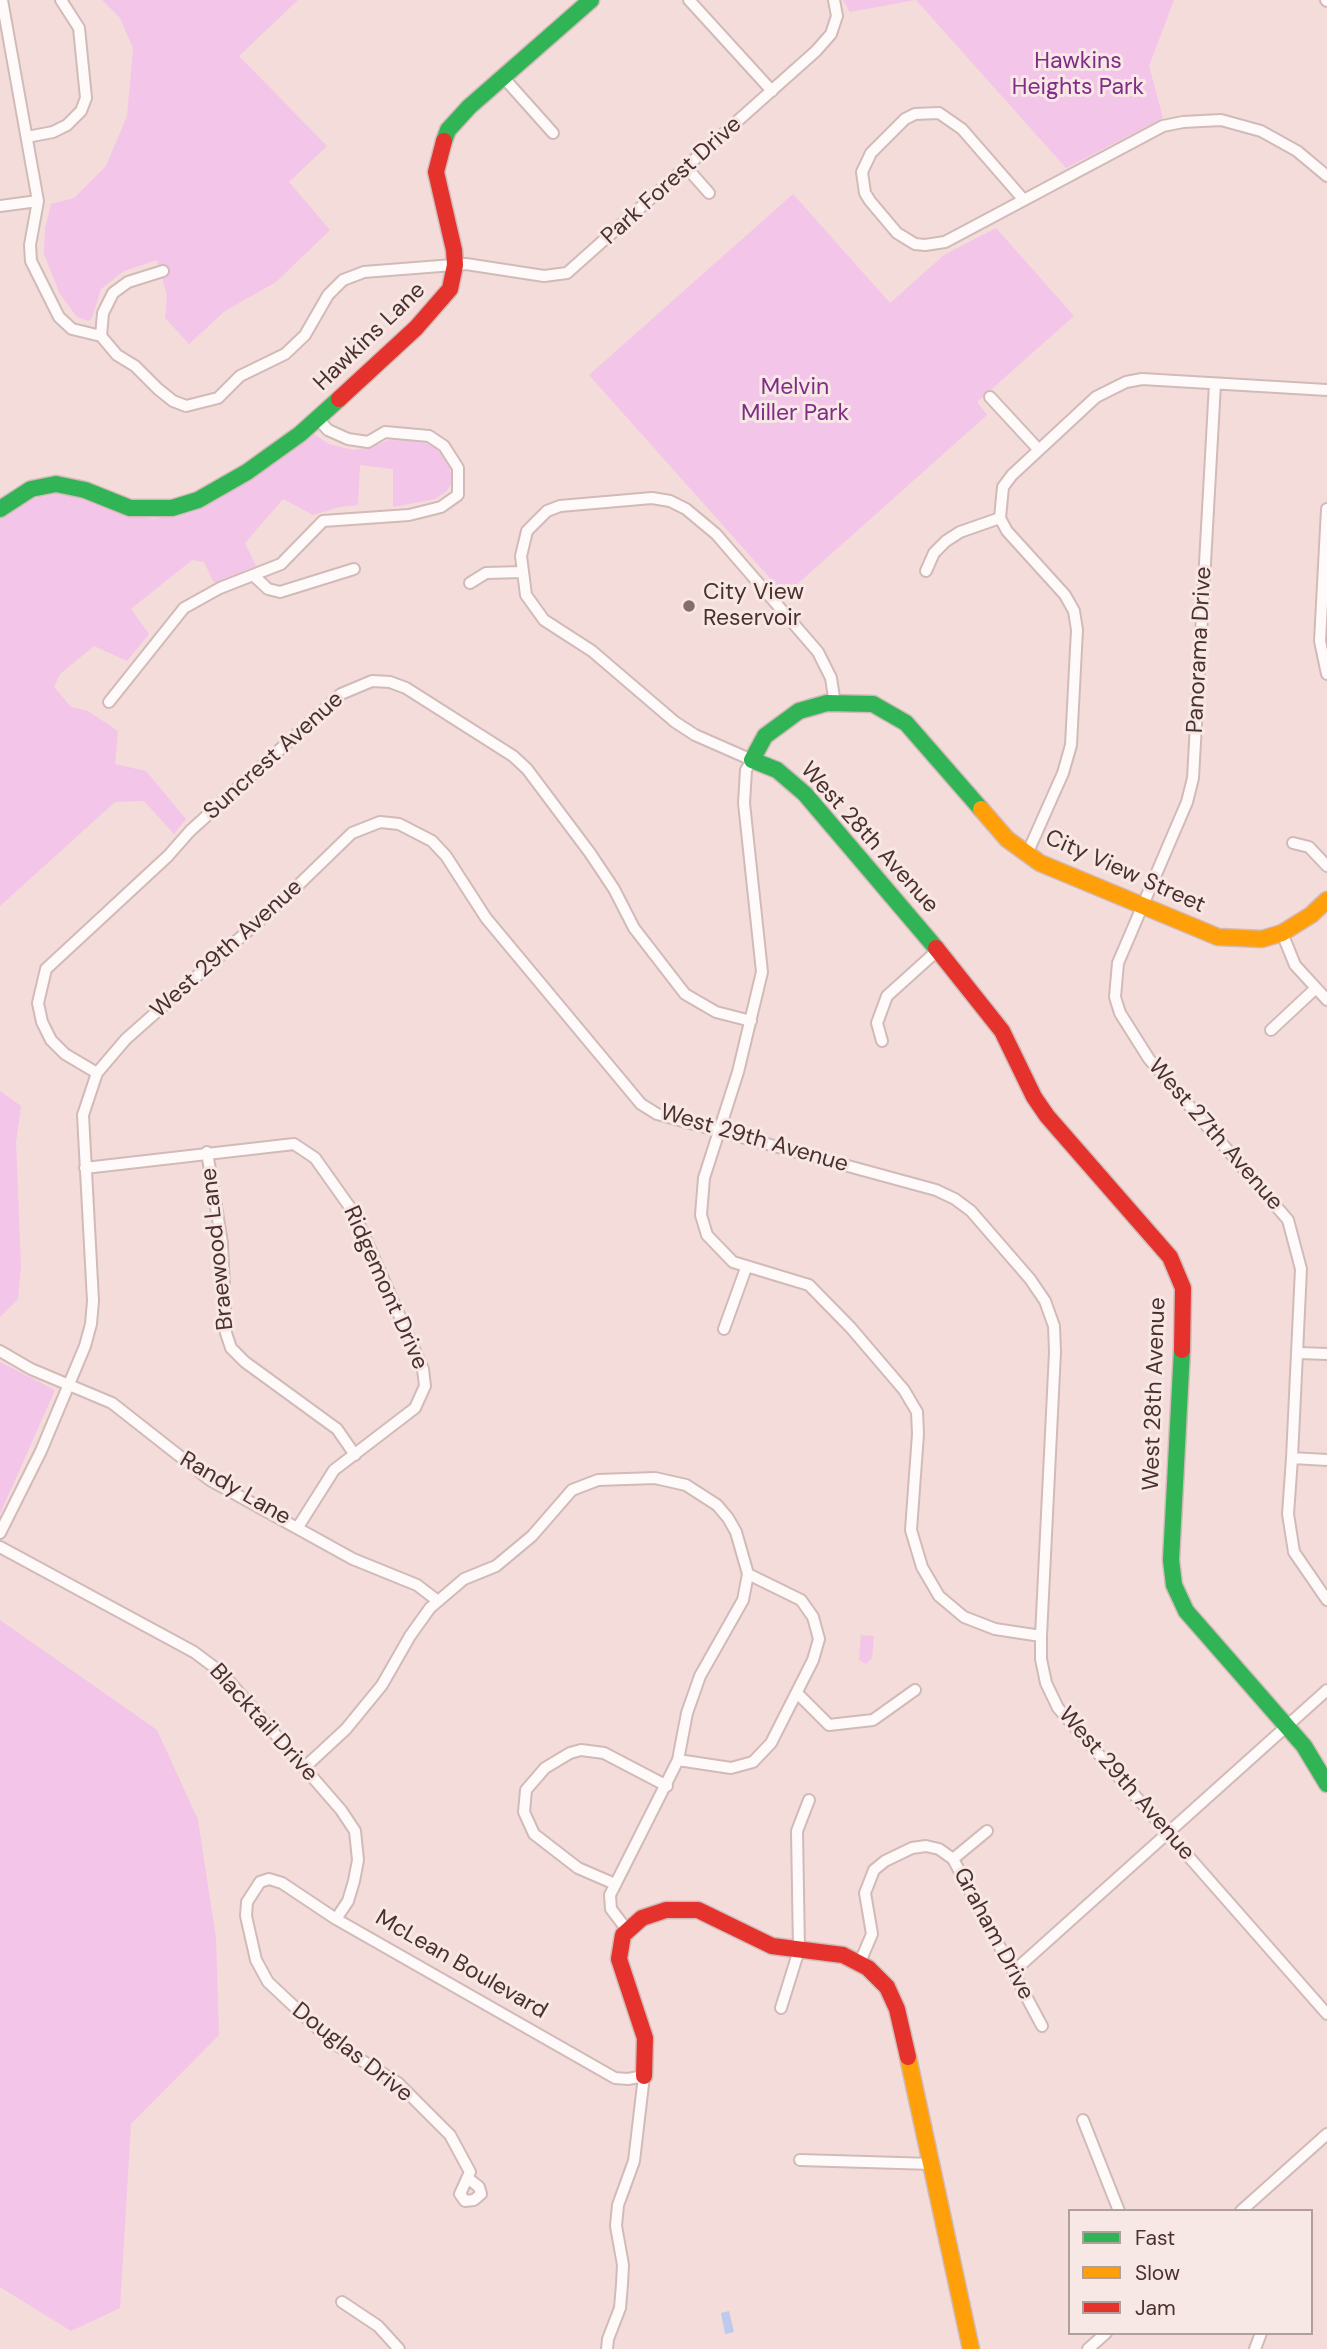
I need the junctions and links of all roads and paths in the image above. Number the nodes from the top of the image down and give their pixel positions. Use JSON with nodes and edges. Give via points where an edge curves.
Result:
{"nodes":[{"id":1,"x":2,"y":0,"type":"edge"},
{"id":2,"x":61,"y":0,"type":"edge"},
{"id":3,"x":591,"y":0,"type":"edge"},
{"id":4,"x":689,"y":0,"type":"edge"},
{"id":5,"x":834,"y":0,"type":"edge"},
{"id":6,"x":503,"y":77,"type":"junction"},
{"id":7,"x":772,"y":91,"type":"junction"},
{"id":8,"x":553,"y":134,"type":"dead end"},
{"id":9,"x":27,"y":137,"type":"junction"},
{"id":10,"x":687,"y":168,"type":"junction"},
{"id":11,"x":1327,"y":176,"type":"edge"},
{"id":12,"x":709,"y":193,"type":"dead end"},
{"id":13,"x":1023,"y":199,"type":"junction"},
{"id":14,"x":38,"y":201,"type":"junction"},
{"id":15,"x":0,"y":206,"type":"edge"},
{"id":16,"x":455,"y":265,"type":"junction"},
{"id":17,"x":163,"y":271,"type":"dead end"},
{"id":18,"x":101,"y":336,"type":"junction"},
{"id":19,"x":1215,"y":384,"type":"junction"},
{"id":20,"x":1327,"y":390,"type":"edge"},
{"id":21,"x":990,"y":397,"type":"dead end"},
{"id":22,"x":317,"y":418,"type":"junction"},
{"id":23,"x":1039,"y":450,"type":"junction"},
{"id":24,"x":0,"y":509,"type":"edge"},
{"id":25,"x":1327,"y":509,"type":"edge"},
{"id":26,"x":1000,"y":518,"type":"junction"},
{"id":27,"x":354,"y":569,"type":"dead end"},
{"id":28,"x":926,"y":571,"type":"dead end"},
{"id":29,"x":522,"y":572,"type":"junction"},
{"id":30,"x":253,"y":575,"type":"junction"},
{"id":31,"x":470,"y":583,"type":"dead end"},
{"id":32,"x":1327,"y":674,"type":"edge"},
{"id":33,"x":109,"y":702,"type":"dead end"},
{"id":34,"x":835,"y":704,"type":"junction"},
{"id":35,"x":752,"y":760,"type":"junction"},
{"id":36,"x":1293,"y":843,"type":"dead end"},
{"id":37,"x":1027,"y":854,"type":"junction"},
{"id":38,"x":1327,"y":866,"type":"edge"},
{"id":39,"x":1327,"y":900,"type":"edge"},
{"id":40,"x":1142,"y":906,"type":"junction"},
{"id":41,"x":1282,"y":933,"type":"junction"},
{"id":42,"x":938,"y":950,"type":"junction"},
{"id":43,"x":1316,"y":988,"type":"junction"},
{"id":44,"x":1327,"y":1000,"type":"edge"},
{"id":45,"x":751,"y":1021,"type":"junction"},
{"id":46,"x":1271,"y":1030,"type":"dead end"},
{"id":47,"x":882,"y":1041,"type":"dead end"},
{"id":48,"x":97,"y":1073,"type":"junction"},
{"id":49,"x":721,"y":1130,"type":"junction"},
{"id":50,"x":207,"y":1152,"type":"junction"},
{"id":51,"x":85,"y":1168,"type":"junction"},
{"id":52,"x":746,"y":1268,"type":"junction"},
{"id":53,"x":724,"y":1329,"type":"dead end"},
{"id":54,"x":0,"y":1351,"type":"edge"},
{"id":55,"x":1298,"y":1353,"type":"junction"},
{"id":56,"x":1327,"y":1354,"type":"edge"},
{"id":57,"x":69,"y":1385,"type":"junction"},
{"id":58,"x":355,"y":1455,"type":"junction"},
{"id":59,"x":1293,"y":1458,"type":"junction"},
{"id":60,"x":1327,"y":1460,"type":"edge"},
{"id":61,"x":298,"y":1527,"type":"junction"},
{"id":62,"x":0,"y":1533,"type":"edge"},
{"id":63,"x":0,"y":1547,"type":"edge"},
{"id":64,"x":748,"y":1574,"type":"junction"},
{"id":65,"x":1327,"y":1600,"type":"edge"},
{"id":66,"x":438,"y":1601,"type":"junction"},
{"id":67,"x":1041,"y":1636,"type":"junction"},
{"id":68,"x":915,"y":1690,"type":"dead end"},
{"id":69,"x":1327,"y":1690,"type":"edge"},
{"id":70,"x":797,"y":1693,"type":"junction"},
{"id":71,"x":1287,"y":1726,"type":"junction"},
{"id":72,"x":678,"y":1760,"type":"junction"},
{"id":73,"x":304,"y":1767,"type":"junction"},
{"id":74,"x":1327,"y":1784,"type":"edge"},
{"id":75,"x":667,"y":1786,"type":"junction"},
{"id":76,"x":809,"y":1800,"type":"dead end"},
{"id":77,"x":987,"y":1831,"type":"dead end"},
{"id":78,"x":1169,"y":1833,"type":"junction"},
{"id":79,"x":953,"y":1859,"type":"junction"},
{"id":80,"x":260,"y":1882,"type":"joint"},
{"id":81,"x":615,"y":1884,"type":"junction"},
{"id":82,"x":336,"y":1919,"type":"junction"},
{"id":83,"x":627,"y":1930,"type":"junction"},
{"id":84,"x":799,"y":1950,"type":"junction"},
{"id":85,"x":860,"y":1962,"type":"junction"},
{"id":86,"x":1014,"y":1971,"type":"junction"},
{"id":87,"x":781,"y":2008,"type":"dead end"},
{"id":88,"x":1327,"y":2014,"type":"edge"},
{"id":89,"x":1042,"y":2026,"type":"dead end"},
{"id":90,"x":644,"y":2076,"type":"junction"},
{"id":91,"x":1083,"y":2120,"type":"dead end"},
{"id":92,"x":1327,"y":2134,"type":"edge"},
{"id":93,"x":800,"y":2160,"type":"dead end"},
{"id":94,"x":932,"y":2164,"type":"junction"},
{"id":95,"x":469,"y":2179,"type":"dead end"},
{"id":96,"x":1118,"y":2209,"type":"edge"},
{"id":97,"x":1243,"y":2209,"type":"edge"},
{"id":98,"x":342,"y":2302,"type":"dead end"},
{"id":99,"x":1104,"y":2335,"type":"edge"},
{"id":100,"x":399,"y":2349,"type":"edge"},
{"id":101,"x":607,"y":2349,"type":"edge"},
{"id":102,"x":971,"y":2349,"type":"edge"},
{"id":103,"x":1088,"y":2349,"type":"edge"}],
"edges":[{"from":1,"to":9,"type":"street"},
{"from":2,"to":9,"type":"street","via":[[79,28],[86,98],[68,125]]},
{"from":3,"to":6,"type":"street"},
{"from":4,"to":7,"type":"street"},
{"from":5,"to":7,"type":"street","name":"Park Forest Drive","via":[[837,16],[831,34]]},
{"from":6,"to":8,"type":"street"},
{"from":6,"to":16,"type":"street","via":[[448,130],[436,160],[438,191]]},
{"from":7,"to":10,"type":"street","name":"Park Forest Drive"},
{"from":9,"to":14,"type":"street"},
{"from":10,"to":12,"type":"street"},
{"from":10,"to":16,"type":"street","name":"Park Forest Drive","via":[[567,273],[544,276]]},
{"from":11,"to":13,"type":"street","via":[[1271,135],[1221,120],[1202,120],[1163,126]]},
{"from":13,"to":13,"type":"street","via":[[945,242],[915,244],[898,233],[870,201],[862,172],[871,153],[905,119],[939,113],[962,129]]},
{"from":14,"to":15,"type":"street"},
{"from":14,"to":18,"type":"street","via":[[30,257],[52,307],[72,329]]},
{"from":16,"to":18,"type":"street","name":"Park Forest Drive","via":[[364,272],[343,280],[328,295],[305,335],[285,354],[240,376],[218,398],[197,405],[173,401]]},
{"from":16,"to":22,"type":"street","name":"Hawkins Lane","via":[[450,289],[437,307]]},
{"from":17,"to":18,"type":"street","via":[[128,282],[113,293],[103,313]]},
{"from":19,"to":20,"type":"street"},
{"from":19,"to":23,"type":"street","via":[[1126,382],[1096,397]]},
{"from":19,"to":40,"type":"street","name":"Panorama Drive","via":[[1193,778]]},
{"from":21,"to":23,"type":"street"},
{"from":22,"to":24,"type":"street","name":"Hawkins Lane","via":[[256,467],[185,505],[160,510],[130,508],[56,484],[31,489]]},
{"from":22,"to":30,"type":"street","via":[[328,430],[348,439],[368,442],[385,432],[429,436],[444,446],[458,468],[458,495],[441,508],[410,515],[323,521],[281,564]]},
{"from":23,"to":26,"type":"street","via":[[1003,487]]},
{"from":25,"to":32,"type":"street","via":[[1320,640]]},
{"from":26,"to":28,"type":"street","via":[[946,541]]},
{"from":26,"to":37,"type":"street","via":[[1006,531],[1065,595],[1077,630],[1071,745]]},
{"from":27,"to":30,"type":"street","via":[[280,592],[268,589]]},
{"from":29,"to":31,"type":"street","via":[[486,573]]},
{"from":29,"to":34,"type":"street","via":[[527,531],[547,511],[560,506],[670,500],[716,534],[818,652],[831,678]]},
{"from":29,"to":35,"type":"street","name":"West 28th Avenue","via":[[526,595],[544,620],[592,651],[675,722]]},
{"from":30,"to":33,"type":"street","via":[[184,608]]},
{"from":34,"to":35,"type":"street","name":"City View Street","via":[[811,706],[786,718],[765,736]]},
{"from":34,"to":37,"type":"street","name":"City View Street","via":[[873,704],[890,710],[1007,839]]},
{"from":35,"to":42,"type":"street","name":"West 28th Avenue","via":[[777,770],[805,794]]},
{"from":35,"to":45,"type":"street","name":"City View Street","via":[[746,770],[744,803],[762,972]]},
{"from":36,"to":38,"type":"street","via":[[1309,847]]},
{"from":37,"to":40,"type":"street","name":"City View Street"},
{"from":39,"to":41,"type":"street","name":"City View Street"},
{"from":40,"to":41,"type":"street","name":"City View Street","via":[[1219,937],[1262,939]]},
{"from":40,"to":55,"type":"street","name":"West 27th Avenue","via":[[1114,981],[1120,1013],[1149,1059],[1288,1220],[1301,1269]]},
{"from":41,"to":43,"type":"street","via":[[1295,965]]},
{"from":42,"to":47,"type":"street","name":"West 28th Avenue","via":[[887,996],[877,1023]]},
{"from":42,"to":71,"type":"street","name":"West 28th Avenue","via":[[996,1022],[1047,1116],[1159,1243],[1178,1273],[1184,1317],[1171,1560],[1174,1585],[1198,1626]]},
{"from":43,"to":44,"type":"street"},
{"from":43,"to":46,"type":"street"},
{"from":45,"to":48,"type":"street","name":"Suncrest Avenue","via":[[716,1012],[685,993],[634,928],[590,853],[513,756],[407,688],[372,681],[341,694],[46,969],[38,1003],[42,1022],[65,1054]]},
{"from":45,"to":49,"type":"street","name":"City View Street"},
{"from":48,"to":49,"type":"street","name":"West 29th Avenue","via":[[126,1039],[352,833],[380,822],[399,824],[432,841],[446,856],[499,934],[641,1104],[657,1114]]},
{"from":48,"to":51,"type":"street","name":"West 29th Avenue","via":[[83,1115]]},
{"from":49,"to":52,"type":"street","name":"City View Street","via":[[704,1178],[701,1215],[707,1235],[719,1251]]},
{"from":49,"to":67,"type":"street","name":"West 29th Avenue","via":[[955,1199],[971,1211],[1045,1301],[1054,1326],[1055,1352]]},
{"from":50,"to":51,"type":"street","name":"Ridgemont Drive"},
{"from":50,"to":58,"type":"street","name":"Braewood Lane","via":[[222,1243],[226,1333],[231,1348],[337,1429]]},
{"from":50,"to":58,"type":"street","name":"Ridgemont Drive","via":[[288,1143],[299,1146],[315,1158],[358,1220],[426,1380],[415,1408]]},
{"from":51,"to":57,"type":"street","name":"West 29th Avenue","via":[[93,1313]]},
{"from":52,"to":53,"type":"street"},
{"from":52,"to":67,"type":"street","name":"City View Street","via":[[809,1285],[904,1390],[917,1412],[911,1530],[922,1567],[939,1596],[964,1617],[995,1629]]},
{"from":54,"to":57,"type":"street","name":"Randy Lane"},
{"from":55,"to":56,"type":"street"},
{"from":55,"to":59,"type":"street","name":"West 27th Avenue"},
{"from":57,"to":61,"type":"street","name":"Randy Lane","via":[[117,1406],[200,1474]]},
{"from":57,"to":62,"type":"street","name":"West 29th Avenue"},
{"from":58,"to":61,"type":"street","name":"Ridgemont Drive","via":[[334,1470]]},
{"from":59,"to":60,"type":"street"},
{"from":59,"to":65,"type":"street","name":"West 27th Avenue","via":[[1288,1514],[1294,1552]]},
{"from":61,"to":66,"type":"street","name":"Randy Lane","via":[[364,1565],[417,1585]]},
{"from":63,"to":73,"type":"street","name":"Blacktail Drive","via":[[212,1663]]},
{"from":64,"to":66,"type":"street","via":[[736,1532],[704,1495],[669,1480],[598,1480],[572,1490],[505,1559],[464,1579]]},
{"from":64,"to":70,"type":"street","via":[[801,1600],[813,1618],[818,1639]]},
{"from":64,"to":72,"type":"street","via":[[743,1600],[699,1676]]},
{"from":66,"to":73,"type":"street","via":[[410,1636],[383,1685],[346,1729]]},
{"from":67,"to":78,"type":"street","name":"West 29th Avenue","via":[[1046,1683],[1058,1708]]},
{"from":68,"to":70,"type":"street","via":[[873,1720],[829,1725]]},
{"from":69,"to":71,"type":"street"},
{"from":70,"to":72,"type":"street","via":[[771,1743],[753,1762],[731,1768]]},
{"from":71,"to":74,"type":"street","name":"West 28th Avenue"},
{"from":71,"to":78,"type":"street"},
{"from":72,"to":75,"type":"street"},
{"from":73,"to":82,"type":"street","name":"Blacktail Drive","via":[[355,1831],[358,1860],[354,1881]]},
{"from":75,"to":81,"type":"street"},
{"from":75,"to":81,"type":"street","via":[[604,1753],[581,1750],[545,1768],[526,1790],[524,1812],[534,1834],[563,1858]]},
{"from":76,"to":84,"type":"street","via":[[797,1831]]},
{"from":77,"to":79,"type":"street"},
{"from":78,"to":86,"type":"street"},
{"from":78,"to":88,"type":"street","name":"West 29th Avenue"},
{"from":79,"to":85,"type":"street","name":"Graham Drive","via":[[926,1846],[898,1853],[874,1870],[865,1893],[872,1934]]},
{"from":79,"to":86,"type":"street","name":"Graham Drive"},
{"from":80,"to":82,"type":"street","name":"McLean Boulevard","via":[[282,1883]]},
{"from":80,"to":95,"type":"street","name":"Douglas Drive","via":[[247,1902],[246,1916],[256,1960],[268,1982],[332,2042],[398,2083],[450,2135],[466,2162]]},
{"from":81,"to":83,"type":"street","via":[[611,1909]]},
{"from":82,"to":90,"type":"street","name":"McLean Boulevard","via":[[615,2078]]},
{"from":83,"to":84,"type":"street","via":[[653,1913],[698,1910],[761,1942]]},
{"from":83,"to":90,"type":"street","via":[[619,1959],[645,2038]]},
{"from":84,"to":85,"type":"street","via":[[843,1955]]},
{"from":84,"to":87,"type":"street"},
{"from":85,"to":94,"type":"street","via":[[887,1987],[898,2009]]},
{"from":86,"to":89,"type":"street","name":"Graham Drive"},
{"from":90,"to":101,"type":"street","via":[[634,2161],[618,2205],[622,2284]]},
{"from":91,"to":96,"type":"street"},
{"from":92,"to":97,"type":"street"},
{"from":93,"to":94,"type":"street"},
{"from":94,"to":102,"type":"street"},
{"from":98,"to":100,"type":"street","via":[[378,2326]]},
{"from":99,"to":103,"type":"street"}]}
